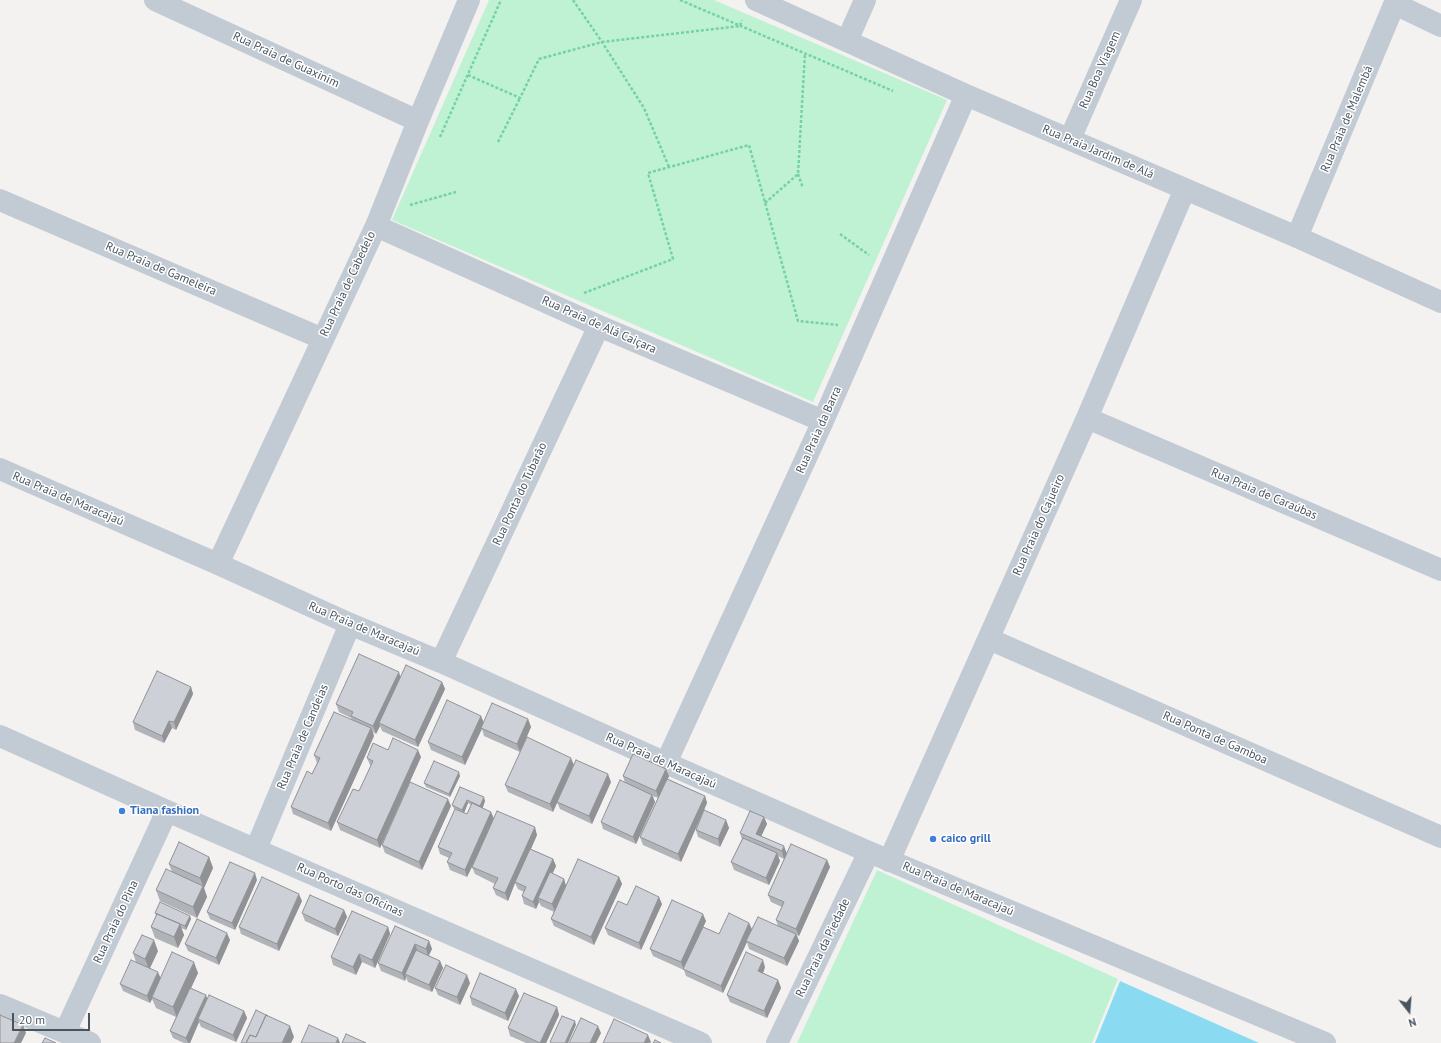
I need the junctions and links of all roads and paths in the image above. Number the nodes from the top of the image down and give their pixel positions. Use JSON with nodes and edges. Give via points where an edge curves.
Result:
{"nodes":[{"id":1,"x":155,"y":0,"type":"edge"},
{"id":2,"x":469,"y":0,"type":"edge"},
{"id":3,"x":500,"y":0,"type":"edge"},
{"id":4,"x":573,"y":0,"type":"edge"},
{"id":5,"x":680,"y":0,"type":"edge"},
{"id":6,"x":756,"y":0,"type":"edge"},
{"id":7,"x":865,"y":0,"type":"edge"},
{"id":8,"x":1131,"y":0,"type":"edge"},
{"id":9,"x":1396,"y":2,"type":"edge"},
{"id":10,"x":740,"y":26,"type":"junction"},
{"id":11,"x":1441,"y":26,"type":"edge"},
{"id":12,"x":847,"y":40,"type":"junction"},
{"id":13,"x":602,"y":42,"type":"junction"},
{"id":14,"x":805,"y":54,"type":"junction"},
{"id":15,"x":468,"y":74,"type":"junction"},
{"id":16,"x":899,"y":94,"type":"dead end"},
{"id":17,"x":966,"y":95,"type":"junction"},
{"id":18,"x":520,"y":98,"type":"junction"},
{"id":19,"x":418,"y":121,"type":"junction"},
{"id":20,"x":1070,"y":139,"type":"junction"},
{"id":21,"x":439,"y":140,"type":"dead end"},
{"id":22,"x":498,"y":142,"type":"dead end"},
{"id":23,"x":669,"y":167,"type":"junction"},
{"id":24,"x":798,"y":174,"type":"junction"},
{"id":25,"x":803,"y":188,"type":"dead end"},
{"id":26,"x":1185,"y":189,"type":"junction"},
{"id":27,"x":456,"y":192,"type":"dead end"},
{"id":28,"x":387,"y":198,"type":"junction"},
{"id":29,"x":413,"y":198,"type":"dead end"},
{"id":30,"x":0,"y":200,"type":"edge"},
{"id":31,"x":765,"y":204,"type":"junction"},
{"id":32,"x":410,"y":206,"type":"junction"},
{"id":33,"x":376,"y":226,"type":"junction"},
{"id":34,"x":840,"y":234,"type":"dead end"},
{"id":35,"x":1297,"y":237,"type":"junction"},
{"id":36,"x":870,"y":256,"type":"dead end"},
{"id":37,"x":588,"y":297,"type":"dead end"},
{"id":38,"x":1441,"y":302,"type":"edge"},
{"id":39,"x":599,"y":326,"type":"junction"},
{"id":40,"x":837,"y":332,"type":"dead end"},
{"id":41,"x":323,"y":339,"type":"junction"},
{"id":42,"x":1087,"y":418,"type":"junction"},
{"id":43,"x":823,"y":422,"type":"junction"},
{"id":44,"x":0,"y":469,"type":"edge"},
{"id":45,"x":218,"y":564,"type":"junction"},
{"id":46,"x":1441,"y":570,"type":"edge"},
{"id":47,"x":350,"y":624,"type":"junction"},
{"id":48,"x":989,"y":639,"type":"junction"},
{"id":49,"x":441,"y":662,"type":"junction"},
{"id":50,"x":0,"y":736,"type":"edge"},
{"id":51,"x":666,"y":763,"type":"junction"},
{"id":52,"x":167,"y":811,"type":"junction"},
{"id":53,"x":1441,"y":837,"type":"edge"},
{"id":54,"x":256,"y":849,"type":"junction"},
{"id":55,"x":869,"y":852,"type":"junction"},
{"id":56,"x":889,"y":861,"type":"junction"},
{"id":57,"x":0,"y":1005,"type":"edge"},
{"id":58,"x":65,"y":1032,"type":"junction"},
{"id":59,"x":90,"y":1043,"type":"edge"},
{"id":60,"x":700,"y":1043,"type":"edge"},
{"id":61,"x":777,"y":1043,"type":"edge"},
{"id":62,"x":1325,"y":1043,"type":"edge"}],
"edges":[{"from":1,"to":19,"type":"street","name":"Rua Praia de Guaxinim"},
{"from":2,"to":19,"type":"street","name":"Rua Praia de Cabedelo"},
{"from":3,"to":15,"type":"path"},
{"from":4,"to":13,"type":"path"},
{"from":5,"to":10,"type":"path"},
{"from":6,"to":12,"type":"street","name":"Rua Praia Jardim de Alá"},
{"from":7,"to":12,"type":"street"},
{"from":8,"to":20,"type":"street","name":"Rua Boa Viagem"},
{"from":9,"to":11,"type":"street"},
{"from":9,"to":35,"type":"street","name":"Rua Praia de Malembá"},
{"from":10,"to":13,"type":"path"},
{"from":10,"to":14,"type":"path"},
{"from":12,"to":17,"type":"street","name":"Rua Praia Jardim de Alá"},
{"from":13,"to":18,"type":"path","via":[[539,59]]},
{"from":13,"to":23,"type":"path","via":[[644,108]]},
{"from":14,"to":16,"type":"path"},
{"from":14,"to":24,"type":"path"},
{"from":15,"to":18,"type":"path"},
{"from":15,"to":21,"type":"path"},
{"from":17,"to":20,"type":"street","name":"Rua Praia Jardim de Alá"},
{"from":17,"to":43,"type":"street","name":"Rua Praia da Barra"},
{"from":18,"to":22,"type":"path"},
{"from":19,"to":28,"type":"street","name":"Rua Praia de Cabedelo"},
{"from":20,"to":26,"type":"street","name":"Rua Praia Jardim de Alá"},
{"from":23,"to":31,"type":"path","via":[[748,145]]},
{"from":23,"to":37,"type":"path","via":[[648,174],[673,259],[581,294]]},
{"from":24,"to":25,"type":"path"},
{"from":24,"to":31,"type":"path"},
{"from":26,"to":35,"type":"street","name":"Rua Praia Jardim de Alá"},
{"from":26,"to":42,"type":"street","name":"Rua Praia do Cajueiro"},
{"from":27,"to":32,"type":"path"},
{"from":28,"to":32,"type":"path"},
{"from":28,"to":33,"type":"street","name":"Rua Praia de Cabedelo"},
{"from":29,"to":32,"type":"path"},
{"from":30,"to":41,"type":"street","name":"Rua Praia de Gameleira"},
{"from":31,"to":40,"type":"path","via":[[798,321],[840,325]]},
{"from":33,"to":39,"type":"street","name":"Rua Praia de Alá Caiçara"},
{"from":33,"to":41,"type":"street","name":"Rua Praia de Cabedelo"},
{"from":34,"to":36,"type":"path"},
{"from":35,"to":38,"type":"street","name":"Rua Praia Jardim de Alá"},
{"from":39,"to":43,"type":"street","name":"Rua Praia de Alá Caiçara"},
{"from":39,"to":49,"type":"street","name":"Rua Ponta do Tubarão"},
{"from":41,"to":45,"type":"street","name":"Rua Praia de Cabedelo"},
{"from":42,"to":46,"type":"street","name":"Rua Praia de Caraúbas"},
{"from":42,"to":48,"type":"street","name":"Rua Praia do Cajueiro"},
{"from":43,"to":51,"type":"street","name":"Rua Praia da Barra"},
{"from":44,"to":45,"type":"street","name":"Rua Praia de Maracajaú"},
{"from":45,"to":47,"type":"street","name":"Rua Praia de Maracajaú"},
{"from":47,"to":49,"type":"street","name":"Rua Praia de Maracajaú"},
{"from":47,"to":54,"type":"street","name":"Rua Praia de Candeias"},
{"from":48,"to":53,"type":"street","name":"Rua Ponta de Gamboa"},
{"from":48,"to":56,"type":"street","name":"Rua Praia do Cajueiro"},
{"from":49,"to":51,"type":"street","name":"Rua Praia de Maracajaú"},
{"from":50,"to":52,"type":"street","name":"Rua Porto das Oficinas"},
{"from":51,"to":55,"type":"street","name":"Rua Praia de Maracajaú"},
{"from":52,"to":54,"type":"street","name":"Rua Porto das Oficinas"},
{"from":52,"to":58,"type":"street","name":"Rua Praia do Pina"},
{"from":54,"to":60,"type":"street","name":"Rua Porto das Oficinas"},
{"from":55,"to":56,"type":"street","name":"Rua Praia de Maracajaú"},
{"from":55,"to":61,"type":"street","name":"Rua Praia da Piedade"},
{"from":56,"to":62,"type":"street","name":"Rua Praia de Maracajaú"},
{"from":57,"to":58,"type":"street"},
{"from":58,"to":59,"type":"street"}]}
